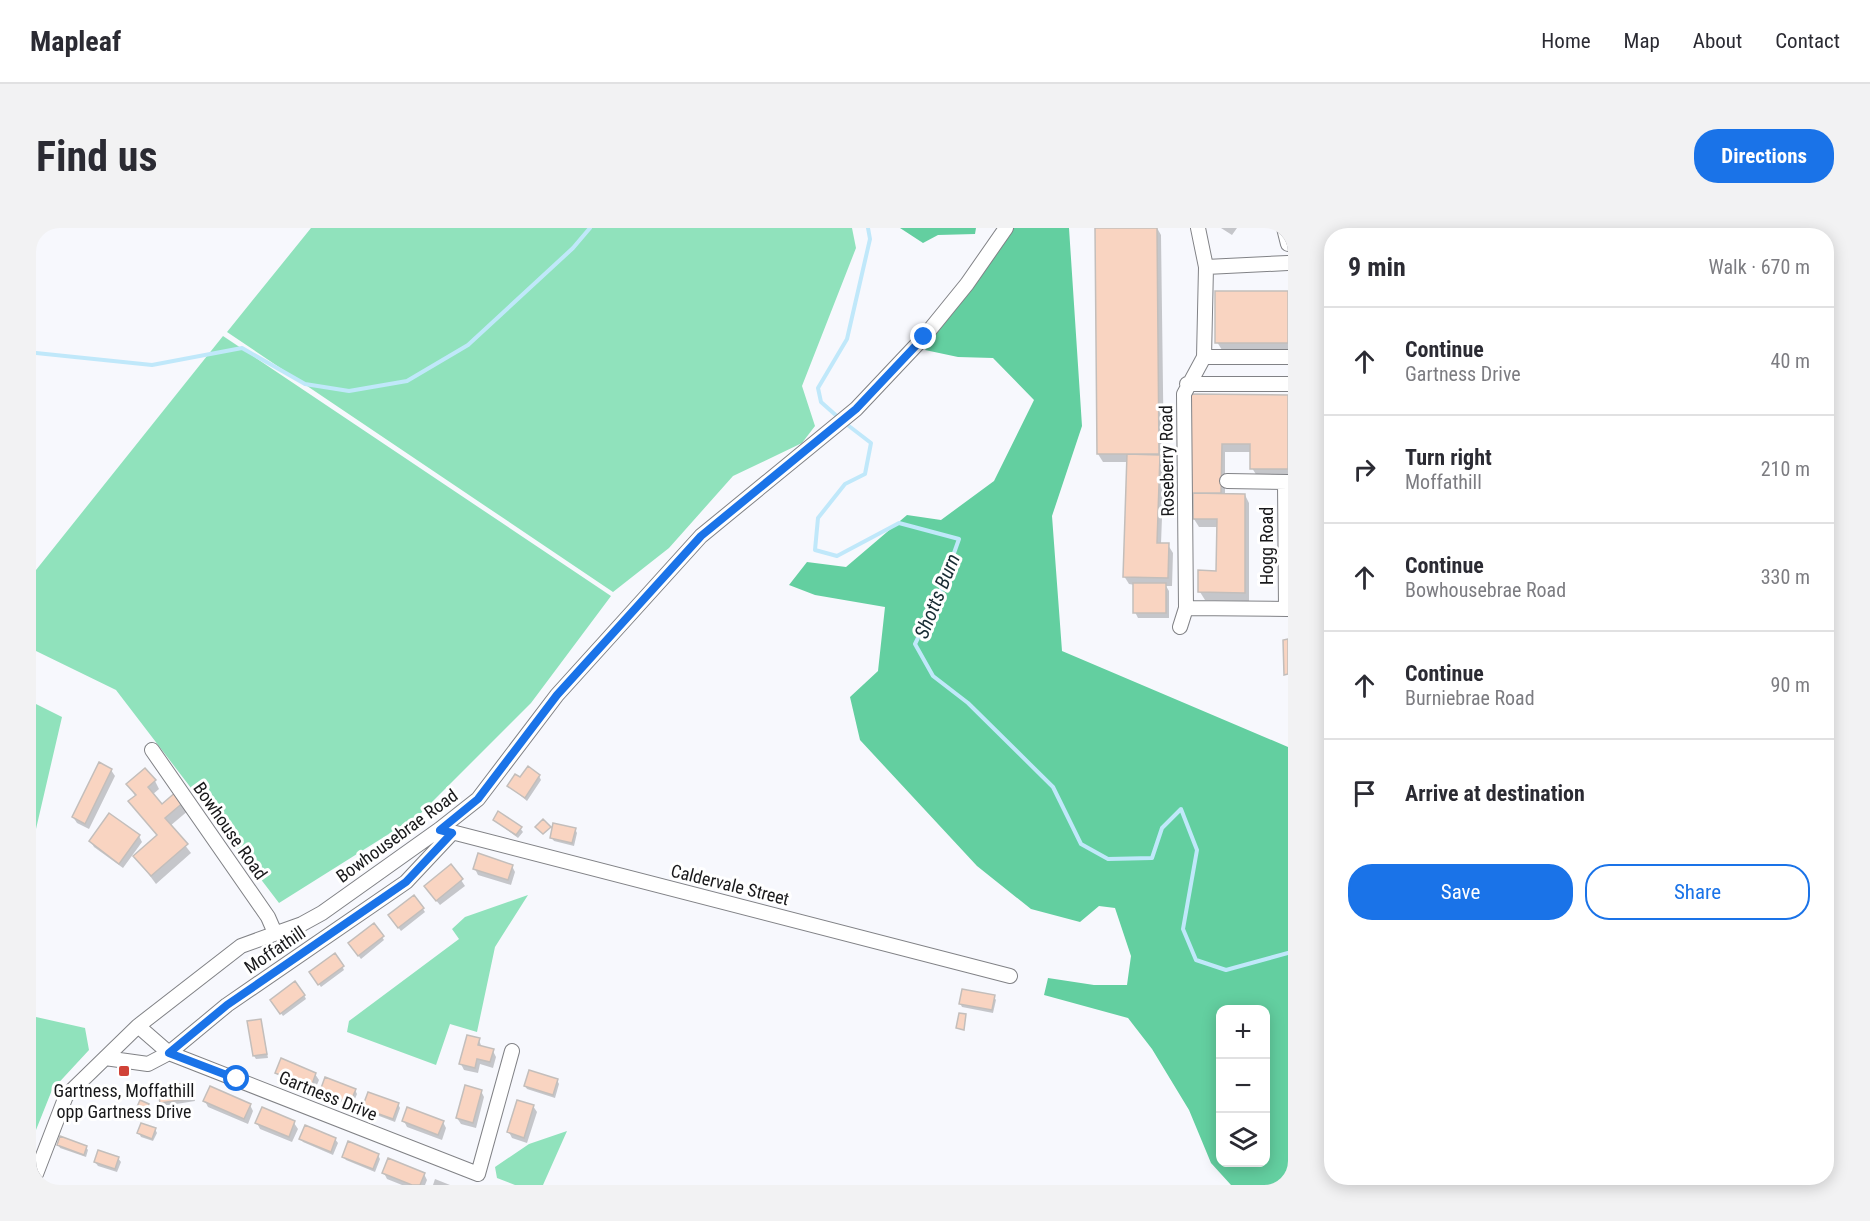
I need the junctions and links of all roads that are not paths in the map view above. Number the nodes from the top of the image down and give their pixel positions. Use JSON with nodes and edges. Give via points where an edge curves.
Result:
{"nodes":[{"id":1,"x":1006,"y":228,"type":"edge"},
{"id":2,"x":1198,"y":228,"type":"edge"},
{"id":3,"x":1284,"y":228,"type":"edge"},
{"id":4,"x":1288,"y":244,"type":"edge"},
{"id":5,"x":1288,"y":263,"type":"edge"},
{"id":6,"x":1206,"y":267,"type":"junction"},
{"id":7,"x":1204,"y":357,"type":"junction"},
{"id":8,"x":1288,"y":357,"type":"edge"},
{"id":9,"x":1187,"y":384,"type":"junction"},
{"id":10,"x":1288,"y":384,"type":"edge"},
{"id":11,"x":1227,"y":481,"type":"dead end"},
{"id":12,"x":1286,"y":482,"type":"edge"},
{"id":13,"x":1186,"y":608,"type":"junction"},
{"id":14,"x":1287,"y":609,"type":"edge"},
{"id":15,"x":1180,"y":627,"type":"dead end"},
{"id":16,"x":152,"y":750,"type":"dead end"},
{"id":17,"x":446,"y":831,"type":"junction"},
{"id":18,"x":275,"y":933,"type":"junction"},
{"id":19,"x":1010,"y":976,"type":"dead end"},
{"id":20,"x":138,"y":1026,"type":"junction"},
{"id":21,"x":512,"y":1051,"type":"dead end"},
{"id":22,"x":169,"y":1053,"type":"junction"},
{"id":23,"x":105,"y":1058,"type":"junction"},
{"id":24,"x":36,"y":1174,"type":"edge"}],
"edges":[{"from":1,"to":17,"type":"street","name":"Bowhousebrae Road","via":[[924,337],[856,409],[701,536],[557,695],[478,799]]},
{"from":2,"to":6,"type":"street"},
{"from":3,"to":4,"type":"street"},
{"from":5,"to":6,"type":"street"},
{"from":6,"to":7,"type":"street"},
{"from":7,"to":8,"type":"street"},
{"from":7,"to":9,"type":"street","name":"Roseberry Road"},
{"from":9,"to":10,"type":"street"},
{"from":9,"to":13,"type":"street","name":"Roseberry Road"},
{"from":11,"to":12,"type":"street"},
{"from":12,"to":14,"type":"street","name":"Hogg Road"},
{"from":13,"to":14,"type":"street"},
{"from":13,"to":15,"type":"street","name":"Roseberry Road"},
{"from":16,"to":18,"type":"street","name":"Bowhouse Road","via":[[268,917]]},
{"from":17,"to":18,"type":"street","name":"Bowhousebrae Road","via":[[322,913]]},
{"from":17,"to":19,"type":"street","name":"Caldervale Street"},
{"from":17,"to":22,"type":"street","name":"Moffathill","via":[[406,882],[227,1005]]},
{"from":18,"to":20,"type":"street","name":"Bowhousebrae Road","via":[[241,946]]},
{"from":20,"to":22,"type":"street","name":"Gartness Drive"},
{"from":20,"to":23,"type":"street","name":"Bowhousebrae Road"},
{"from":21,"to":22,"type":"street","name":"Gartness Drive","via":[[478,1174]]},
{"from":22,"to":23,"type":"street","name":"Moffathill","via":[[148,1064]]},
{"from":23,"to":24,"type":"street","name":"Bowhousebrae Road","via":[[66,1096]]}]}
